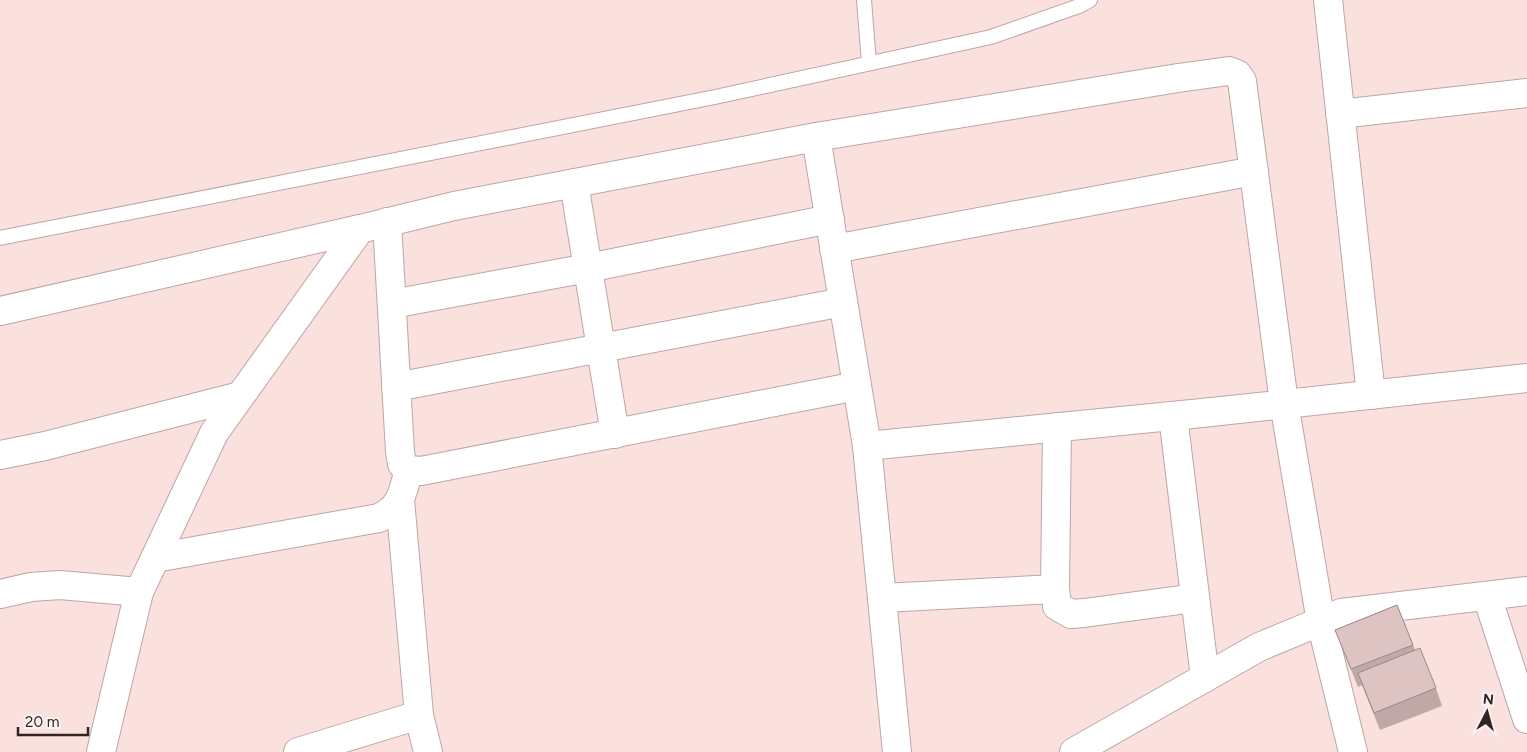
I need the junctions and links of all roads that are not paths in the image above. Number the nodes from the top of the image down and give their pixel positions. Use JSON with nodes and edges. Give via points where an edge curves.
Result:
{"nodes":[{"id":1,"x":864,"y":0,"type":"edge"},
{"id":2,"x":1090,"y":0,"type":"edge"},
{"id":3,"x":1328,"y":0,"type":"edge"},
{"id":4,"x":869,"y":63,"type":"junction"},
{"id":5,"x":1527,"y":93,"type":"edge"},
{"id":6,"x":1340,"y":114,"type":"junction"},
{"id":7,"x":816,"y":137,"type":"junction"},
{"id":8,"x":1254,"y":171,"type":"junction"},
{"id":9,"x":574,"y":183,"type":"junction"},
{"id":10,"x":830,"y":219,"type":"junction"},
{"id":11,"x":387,"y":222,"type":"junction"},
{"id":12,"x":360,"y":229,"type":"junction"},
{"id":13,"x":0,"y":238,"type":"edge"},
{"id":14,"x":834,"y":249,"type":"junction"},
{"id":15,"x":588,"y":268,"type":"junction"},
{"id":16,"x":843,"y":302,"type":"junction"},
{"id":17,"x":392,"y":304,"type":"junction"},
{"id":18,"x":0,"y":311,"type":"edge"},
{"id":19,"x":602,"y":349,"type":"junction"},
{"id":20,"x":1527,"y":378,"type":"edge"},
{"id":21,"x":857,"y":386,"type":"junction"},
{"id":22,"x":396,"y":387,"type":"junction"},
{"id":23,"x":1371,"y":395,"type":"junction"},
{"id":24,"x":240,"y":396,"type":"junction"},
{"id":25,"x":1284,"y":403,"type":"junction"},
{"id":26,"x":1173,"y":416,"type":"junction"},
{"id":27,"x":1057,"y":427,"type":"junction"},
{"id":28,"x":615,"y":434,"type":"junction"},
{"id":29,"x":867,"y":446,"type":"junction"},
{"id":30,"x":0,"y":455,"type":"edge"},
{"id":31,"x":410,"y":470,"type":"junction"},
{"id":32,"x":400,"y":500,"type":"junction"},
{"id":33,"x":154,"y":558,"type":"junction"},
{"id":34,"x":1055,"y":589,"type":"junction"},
{"id":35,"x":1527,"y":591,"type":"edge"},
{"id":36,"x":139,"y":592,"type":"junction"},
{"id":37,"x":0,"y":594,"type":"edge"},
{"id":38,"x":1487,"y":596,"type":"junction"},
{"id":39,"x":882,"y":598,"type":"junction"},
{"id":40,"x":1195,"y":598,"type":"junction"},
{"id":41,"x":1321,"y":622,"type":"junction"},
{"id":42,"x":1205,"y":678,"type":"junction"},
{"id":43,"x":419,"y":715,"type":"junction"},
{"id":44,"x":1527,"y":720,"type":"edge"},
{"id":45,"x":101,"y":752,"type":"edge"},
{"id":46,"x":298,"y":752,"type":"edge"},
{"id":47,"x":428,"y":752,"type":"edge"},
{"id":48,"x":897,"y":752,"type":"edge"},
{"id":49,"x":1074,"y":752,"type":"edge"},
{"id":50,"x":1353,"y":752,"type":"edge"}],
"edges":[{"from":1,"to":4,"type":"lane"},
{"from":2,"to":4,"type":"lane","via":[[990,37]]},
{"from":3,"to":6,"type":"street"},
{"from":4,"to":13,"type":"lane","via":[[706,99]]},
{"from":5,"to":6,"type":"street"},
{"from":6,"to":23,"type":"street"},
{"from":7,"to":8,"type":"street","via":[[1229,71],[1242,80]]},
{"from":7,"to":9,"type":"street"},
{"from":7,"to":10,"type":"street"},
{"from":8,"to":14,"type":"street"},
{"from":8,"to":25,"type":"street"},
{"from":9,"to":11,"type":"street"},
{"from":9,"to":15,"type":"street"},
{"from":10,"to":14,"type":"street"},
{"from":10,"to":15,"type":"street"},
{"from":11,"to":12,"type":"street"},
{"from":11,"to":17,"type":"street"},
{"from":12,"to":18,"type":"street"},
{"from":12,"to":24,"type":"street"},
{"from":14,"to":16,"type":"street"},
{"from":15,"to":17,"type":"street"},
{"from":15,"to":19,"type":"street"},
{"from":16,"to":19,"type":"street"},
{"from":16,"to":21,"type":"street"},
{"from":17,"to":22,"type":"street"},
{"from":19,"to":22,"type":"street"},
{"from":19,"to":28,"type":"street"},
{"from":20,"to":23,"type":"street"},
{"from":21,"to":28,"type":"street"},
{"from":21,"to":29,"type":"street"},
{"from":22,"to":31,"type":"street","via":[[402,464]]},
{"from":23,"to":25,"type":"street"},
{"from":24,"to":30,"type":"street"},
{"from":24,"to":33,"type":"street","via":[[214,433]]},
{"from":25,"to":26,"type":"street"},
{"from":25,"to":41,"type":"street"},
{"from":26,"to":27,"type":"street"},
{"from":26,"to":40,"type":"street"},
{"from":27,"to":29,"type":"street"},
{"from":27,"to":34,"type":"street"},
{"from":28,"to":31,"type":"street","via":[[421,471]]},
{"from":29,"to":39,"type":"street"},
{"from":31,"to":32,"type":"street"},
{"from":32,"to":33,"type":"street","via":[[390,512],[379,518]]},
{"from":32,"to":43,"type":"street"},
{"from":33,"to":36,"type":"street"},
{"from":34,"to":39,"type":"street"},
{"from":34,"to":40,"type":"street","via":[[1058,606],[1070,614]]},
{"from":35,"to":38,"type":"street"},
{"from":36,"to":37,"type":"street","via":[[60,586],[31,587]]},
{"from":36,"to":45,"type":"street"},
{"from":38,"to":41,"type":"street","via":[[1341,614]]},
{"from":38,"to":44,"type":"street"},
{"from":39,"to":48,"type":"street"},
{"from":40,"to":42,"type":"street"},
{"from":41,"to":42,"type":"street","via":[[1260,647]]},
{"from":41,"to":50,"type":"street"},
{"from":42,"to":49,"type":"street"},
{"from":43,"to":46,"type":"street"},
{"from":43,"to":47,"type":"street"}]}
